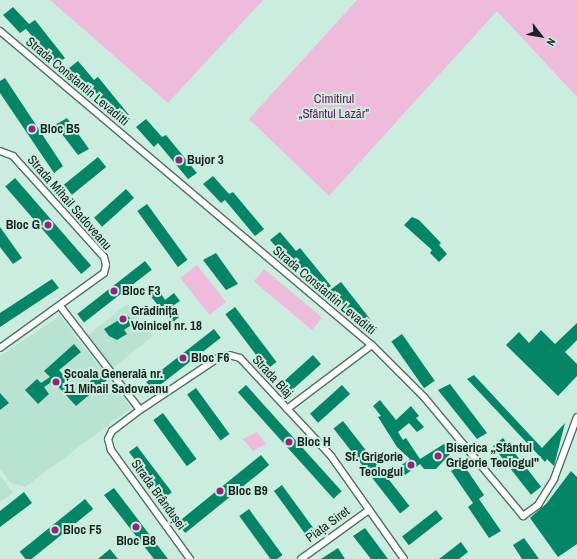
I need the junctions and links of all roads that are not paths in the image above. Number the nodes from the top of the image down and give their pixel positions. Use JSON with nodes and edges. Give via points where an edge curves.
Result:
{"nodes":[{"id":1,"x":0,"y":31,"type":"edge"},
{"id":2,"x":0,"y":151,"type":"edge"},
{"id":3,"x":60,"y":306,"type":"junction"},
{"id":4,"x":372,"y":345,"type":"junction"},
{"id":5,"x":0,"y":348,"type":"edge"},
{"id":6,"x":287,"y":409,"type":"junction"},
{"id":7,"x":140,"y":410,"type":"junction"},
{"id":8,"x":577,"y":417,"type":"edge"},
{"id":9,"x":108,"y":445,"type":"joint"},
{"id":10,"x":369,"y":510,"type":"junction"},
{"id":11,"x":190,"y":559,"type":"edge"},
{"id":12,"x":301,"y":559,"type":"edge"},
{"id":13,"x":404,"y":559,"type":"edge"}],
"edges":[{"from":1,"to":4,"type":"street","name":"Strada Constantin Levaditti"},
{"from":2,"to":3,"type":"street","name":"Strada Mihail Sadoveanu","via":[[13,156],[104,257],[104,273]]},
{"from":3,"to":5,"type":"street","name":"Strada Mihail Sadoveanu"},
{"from":3,"to":7,"type":"street"},
{"from":4,"to":6,"type":"street","name":"Strada Blaj"},
{"from":4,"to":8,"type":"street","name":"Strada Constantin Levaditti","via":[[424,397],[523,516],[538,505],[554,479]]},
{"from":6,"to":7,"type":"street","name":"Strada Blaj","via":[[240,358],[229,355],[220,356]]},
{"from":6,"to":10,"type":"street","name":"Strada Blaj","via":[[331,456]]},
{"from":7,"to":9,"type":"street","name":"Strada Blaj","via":[[112,431]]},
{"from":9,"to":11,"type":"street","name":"Strada Brândușei"},
{"from":10,"to":12,"type":"street","name":"Piața Siret"},
{"from":10,"to":13,"type":"street","name":"Strada Blaj"}]}
